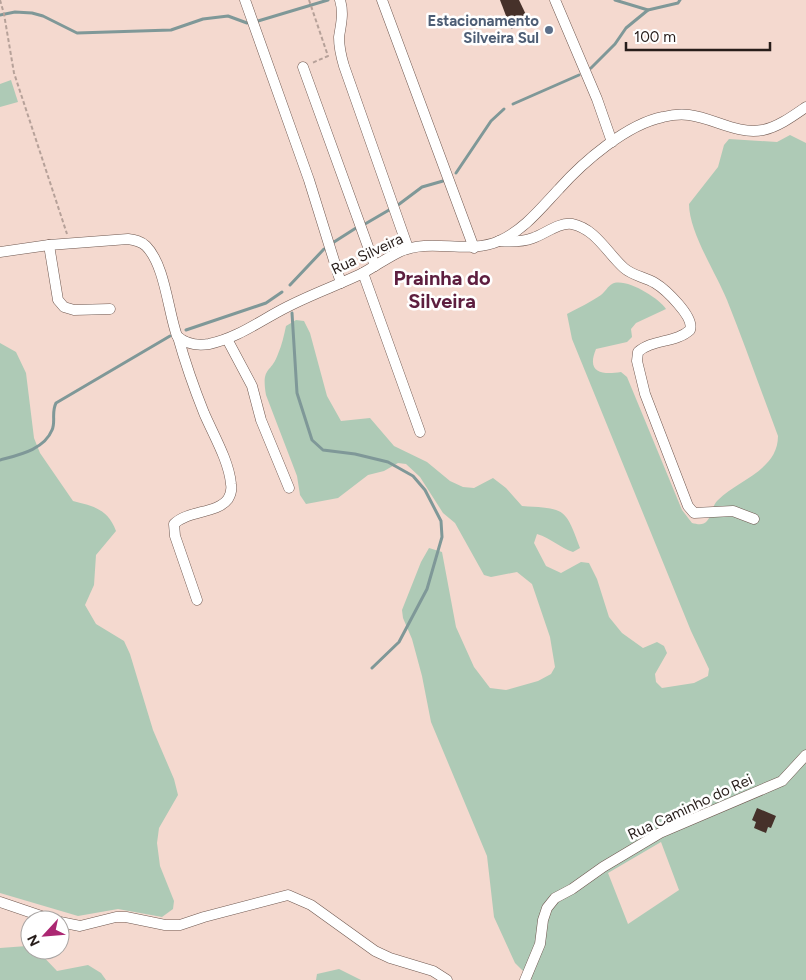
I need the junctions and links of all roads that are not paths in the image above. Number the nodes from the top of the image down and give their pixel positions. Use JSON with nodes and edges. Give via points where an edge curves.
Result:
{"nodes":[{"id":1,"x":245,"y":0,"type":"edge"},
{"id":2,"x":340,"y":0,"type":"edge"},
{"id":3,"x":382,"y":0,"type":"edge"},
{"id":4,"x":555,"y":0,"type":"edge"},
{"id":5,"x":302,"y":67,"type":"road end"},
{"id":6,"x":806,"y":107,"type":"edge"},
{"id":7,"x":612,"y":142,"type":"junction"},
{"id":8,"x":499,"y":241,"type":"junction"},
{"id":9,"x":49,"y":245,"type":"junction"},
{"id":10,"x":408,"y":248,"type":"junction"},
{"id":11,"x":474,"y":248,"type":"junction"},
{"id":12,"x":0,"y":252,"type":"edge"},
{"id":13,"x":375,"y":266,"type":"junction"},
{"id":14,"x":363,"y":272,"type":"junction"},
{"id":15,"x":341,"y":283,"type":"junction"},
{"id":16,"x":110,"y":309,"type":"dead end"},
{"id":17,"x":177,"y":336,"type":"junction"},
{"id":18,"x":227,"y":339,"type":"junction"},
{"id":19,"x":420,"y":432,"type":"dead end"},
{"id":20,"x":290,"y":488,"type":"dead end"},
{"id":21,"x":754,"y":519,"type":"dead end"},
{"id":22,"x":197,"y":600,"type":"dead end"},
{"id":23,"x":806,"y":755,"type":"edge"},
{"id":24,"x":0,"y":902,"type":"edge"},
{"id":25,"x":24,"y":910,"type":"edge"},
{"id":26,"x":70,"y":924,"type":"edge"},
{"id":27,"x":447,"y":980,"type":"edge"},
{"id":28,"x":525,"y":980,"type":"edge"}],
"edges":[{"from":1,"to":15,"type":"street","via":[[309,180]]},
{"from":2,"to":10,"type":"street","via":[[343,12],[340,46],[344,66]]},
{"from":3,"to":11,"type":"street"},
{"from":4,"to":7,"type":"street"},
{"from":5,"to":13,"type":"street"},
{"from":6,"to":7,"type":"street","name":"Rua Silveira","via":[[775,126],[756,130],[737,129],[689,115],[663,117],[648,121]]},
{"from":7,"to":8,"type":"street","name":"Rua Silveira","via":[[523,226]]},
{"from":8,"to":11,"type":"street","name":"Rua Silveira"},
{"from":8,"to":21,"type":"street","via":[[531,239],[564,224],[574,225],[593,234],[624,268],[657,284],[678,304],[692,327],[680,336],[638,352],[636,361],[645,394],[688,506],[694,513],[733,510]]},
{"from":9,"to":12,"type":"street"},
{"from":9,"to":16,"type":"street","via":[[58,300],[64,307],[74,310]]},
{"from":9,"to":17,"type":"street","via":[[128,239],[140,241],[159,268]]},
{"from":10,"to":11,"type":"street","name":"Rua Silveira","via":[[433,245]]},
{"from":10,"to":13,"type":"street","name":"Rua Silveira"},
{"from":13,"to":14,"type":"street","name":"Rua Silveira"},
{"from":14,"to":15,"type":"street","name":"Rua Silveira"},
{"from":14,"to":19,"type":"street"},
{"from":15,"to":18,"type":"street","name":"Rua Silveira","via":[[288,306]]},
{"from":17,"to":18,"type":"street","name":"Rua Silveira","via":[[198,345]]},
{"from":17,"to":22,"type":"street","via":[[232,483],[228,500],[213,509],[181,518],[174,524],[174,536]]},
{"from":18,"to":20,"type":"street","via":[[252,386],[261,420]]},
{"from":23,"to":28,"type":"street","name":"Rua Caminho do Rei","via":[[782,781],[660,833],[555,898],[547,908],[540,944]]},
{"from":24,"to":25,"type":"street"},
{"from":26,"to":27,"type":"street","via":[[80,926],[126,917],[180,925],[288,895],[311,904],[375,951],[433,971]]}]}
